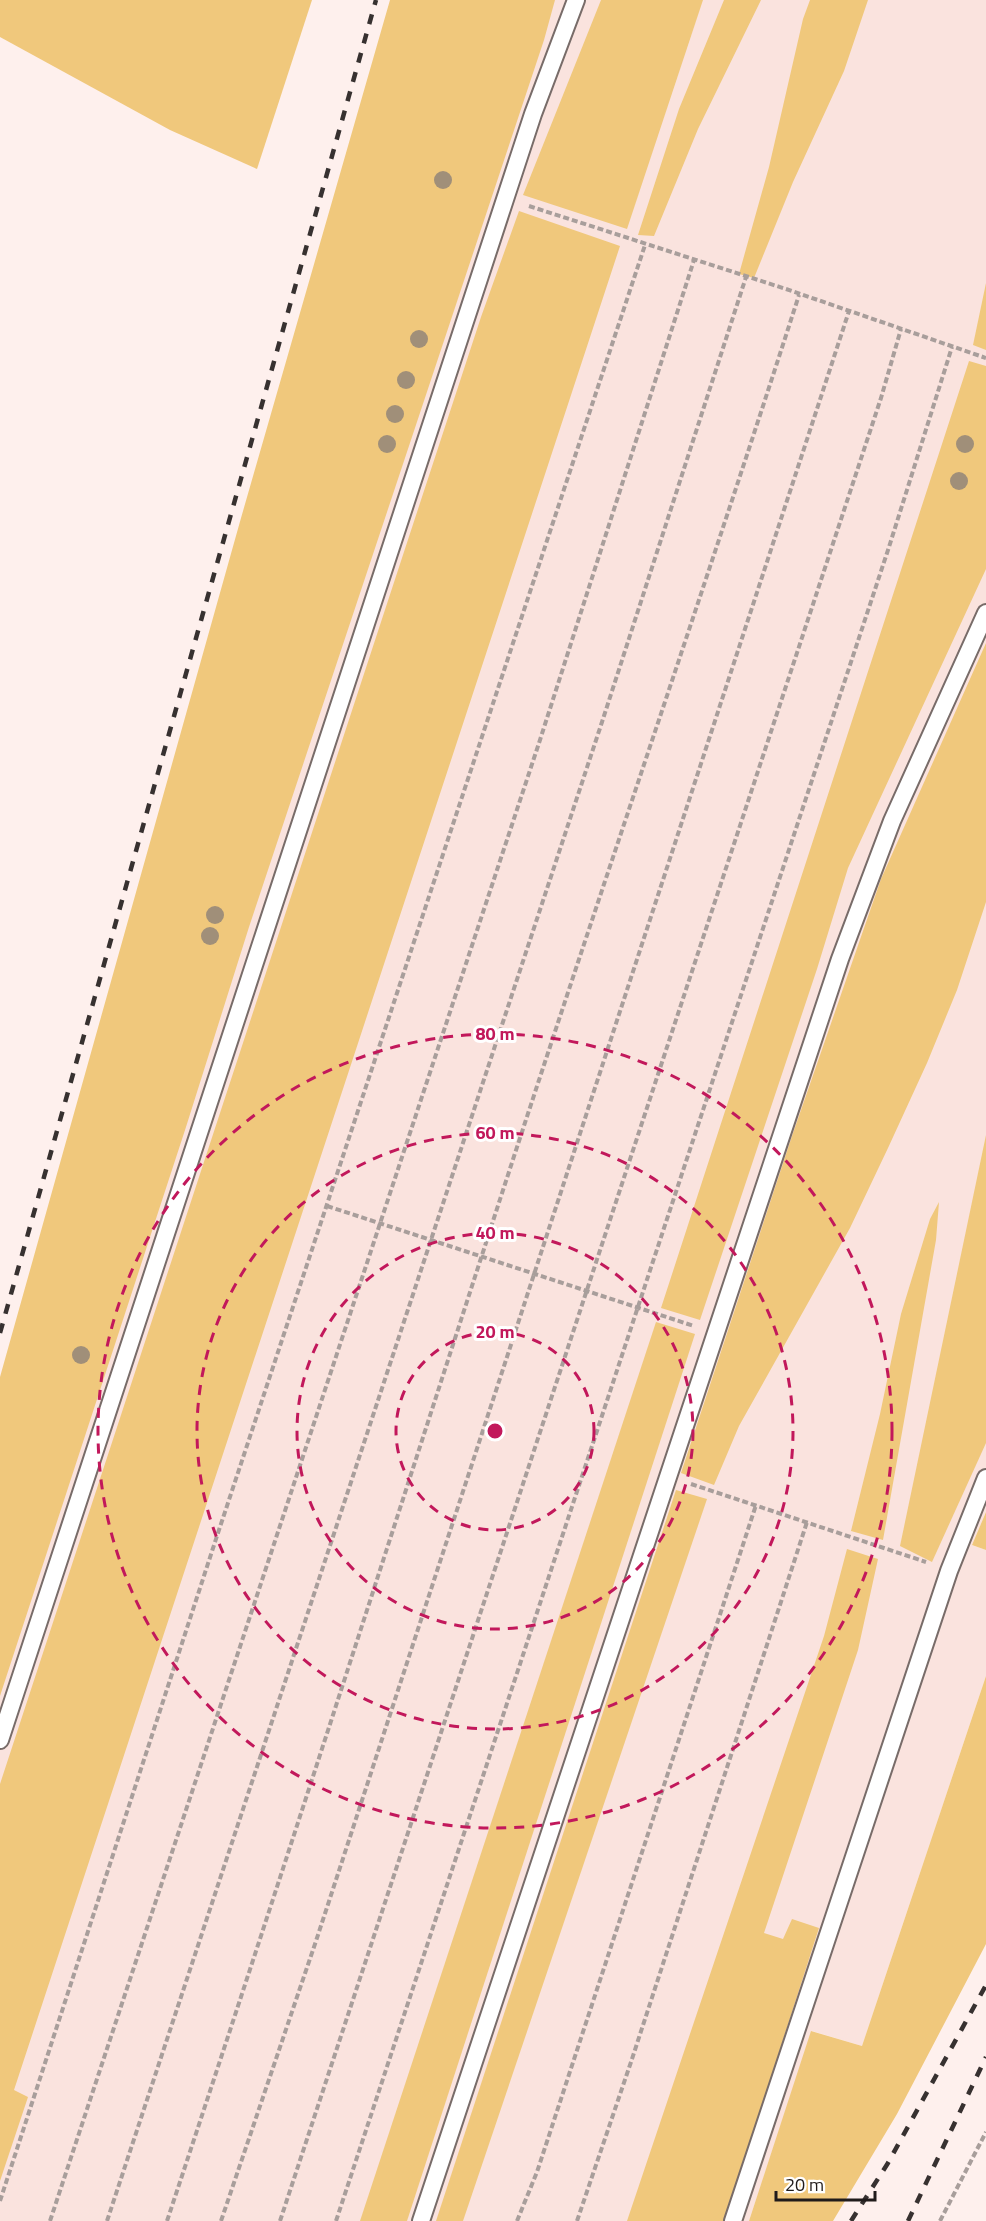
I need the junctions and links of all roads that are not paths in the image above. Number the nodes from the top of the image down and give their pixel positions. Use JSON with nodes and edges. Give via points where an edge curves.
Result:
{"nodes":[{"id":1,"x":576,"y":0,"type":"edge"},
{"id":2,"x":986,"y":613,"type":"edge"},
{"id":3,"x":986,"y":1478,"type":"edge"},
{"id":4,"x":0,"y":1740,"type":"edge"},
{"id":5,"x":422,"y":2221,"type":"edge"},
{"id":6,"x":733,"y":2221,"type":"edge"}],
"edges":[{"from":1,"to":4,"type":"lane","via":[[505,198]]},
{"from":2,"to":5,"type":"lane","via":[[892,821],[840,959]]},
{"from":3,"to":6,"type":"lane","via":[[949,1571]]}]}
